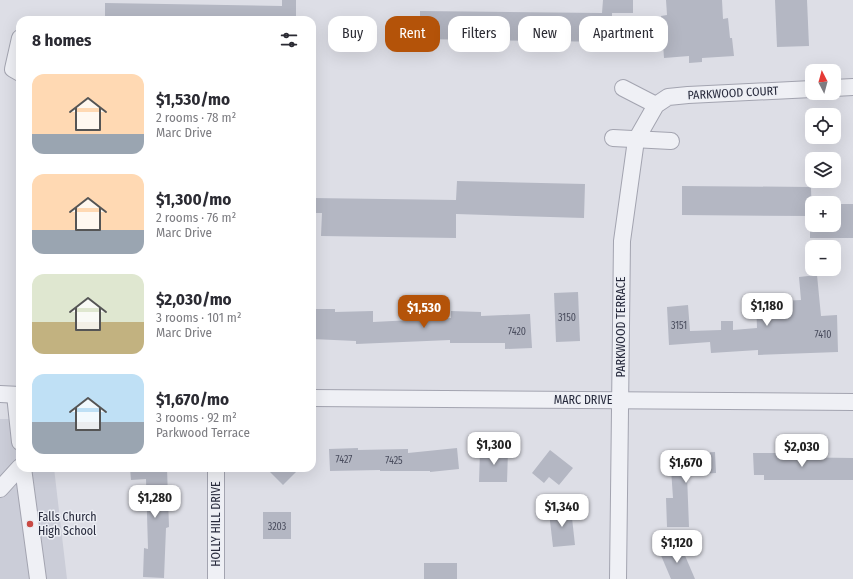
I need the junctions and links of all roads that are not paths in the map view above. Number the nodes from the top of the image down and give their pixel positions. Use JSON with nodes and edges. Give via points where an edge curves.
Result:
{"nodes":[{"id":1,"x":16,"y":56,"type":"edge"},
{"id":2,"x":16,"y":71,"type":"edge"},
{"id":3,"x":853,"y":87,"type":"edge"},
{"id":4,"x":624,"y":88,"type":"dead end"},
{"id":5,"x":841,"y":88,"type":"edge"},
{"id":6,"x":805,"y":89,"type":"edge"},
{"id":7,"x":656,"y":105,"type":"junction"},
{"id":8,"x":613,"y":138,"type":"dead end"},
{"id":9,"x":636,"y":140,"type":"junction"},
{"id":10,"x":670,"y":141,"type":"dead end"},
{"id":11,"x":12,"y":394,"type":"edge"},
{"id":12,"x":316,"y":398,"type":"edge"},
{"id":13,"x":620,"y":400,"type":"junction"},
{"id":14,"x":853,"y":402,"type":"edge"},
{"id":15,"x":16,"y":418,"type":"edge"},
{"id":16,"x":16,"y":471,"type":"edge"},
{"id":17,"x":24,"y":472,"type":"edge"},
{"id":18,"x":216,"y":472,"type":"edge"},
{"id":19,"x":0,"y":489,"type":"edge"},
{"id":20,"x":38,"y":579,"type":"edge"},
{"id":21,"x":216,"y":579,"type":"edge"},
{"id":22,"x":618,"y":579,"type":"edge"}],
"edges":[{"from":1,"to":2,"type":"street","via":[[13,70]]},
{"from":3,"to":5,"type":"street"},
{"from":4,"to":7,"type":"street"},
{"from":6,"to":7,"type":"street","name":"PARKWOOD COURT","via":[[668,97]]},
{"from":7,"to":9,"type":"street","name":"PARKWOOD TERRACE"},
{"from":8,"to":9,"type":"street"},
{"from":9,"to":10,"type":"street"},
{"from":9,"to":13,"type":"street","name":"PARKWOOD TERRACE","via":[[622,241]]},
{"from":11,"to":15,"type":"street"},
{"from":12,"to":13,"type":"street","name":"MARC DRIVE"},
{"from":13,"to":14,"type":"street","name":"MARC DRIVE"},
{"from":13,"to":22,"type":"street","name":"PARKWOOD TERRACE"},
{"from":16,"to":19,"type":"street"},
{"from":17,"to":20,"type":"street"},
{"from":18,"to":21,"type":"street","name":"HOLLY HILL DRIVE"}]}
